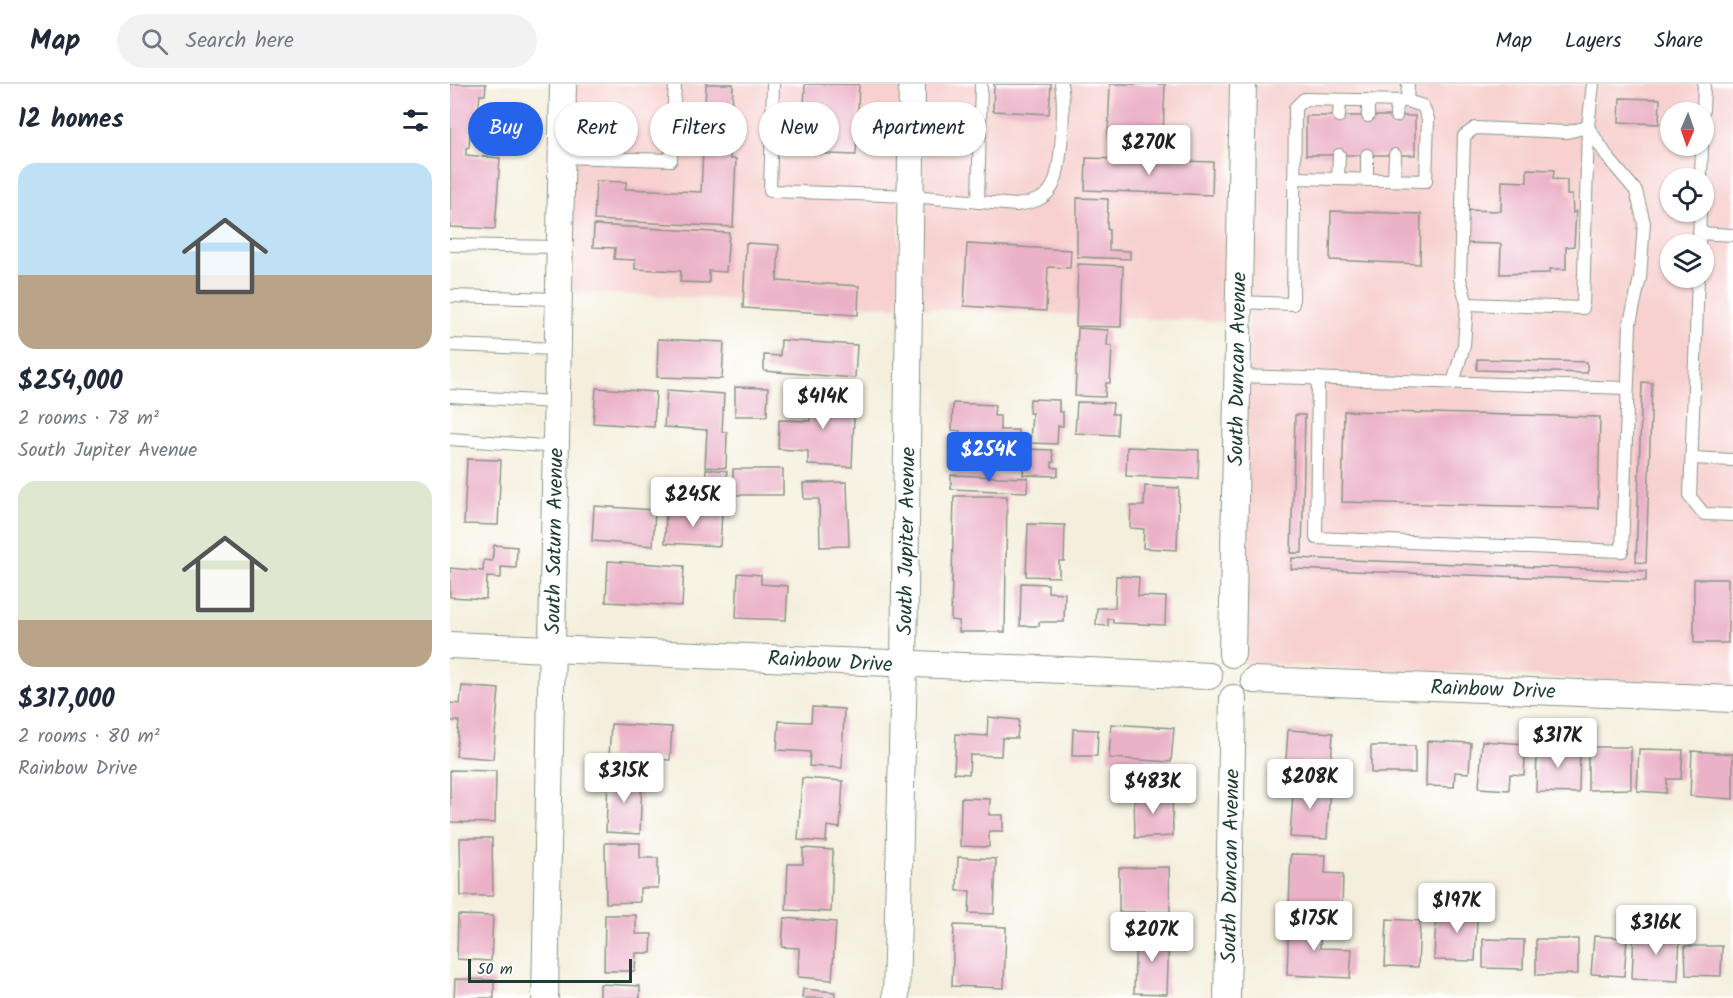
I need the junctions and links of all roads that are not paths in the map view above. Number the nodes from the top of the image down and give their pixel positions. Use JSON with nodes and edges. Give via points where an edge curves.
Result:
{"nodes":[{"id":1,"x":563,"y":84,"type":"edge"},
{"id":2,"x":675,"y":84,"type":"edge"},
{"id":3,"x":773,"y":84,"type":"edge"},
{"id":4,"x":912,"y":84,"type":"edge"},
{"id":5,"x":981,"y":84,"type":"edge"},
{"id":6,"x":1061,"y":84,"type":"edge"},
{"id":7,"x":1243,"y":84,"type":"edge"},
{"id":8,"x":1408,"y":84,"type":"edge"},
{"id":9,"x":1593,"y":84,"type":"edge"},
{"id":10,"x":1704,"y":84,"type":"edge"},
{"id":11,"x":1340,"y":100,"type":"junction"},
{"id":12,"x":1368,"y":100,"type":"junction"},
{"id":13,"x":1402,"y":101,"type":"junction"},
{"id":14,"x":562,"y":102,"type":"edge"},
{"id":15,"x":1703,"y":102,"type":"edge"},
{"id":16,"x":1340,"y":116,"type":"dead end"},
{"id":17,"x":1368,"y":116,"type":"dead end"},
{"id":18,"x":1396,"y":116,"type":"dead end"},
{"id":19,"x":1588,"y":127,"type":"junction"},
{"id":20,"x":1339,"y":155,"type":"dead end"},
{"id":21,"x":1367,"y":155,"type":"dead end"},
{"id":22,"x":1395,"y":155,"type":"dead end"},
{"id":23,"x":561,"y":156,"type":"joint"},
{"id":24,"x":1294,"y":178,"type":"junction"},
{"id":25,"x":1338,"y":179,"type":"junction"},
{"id":26,"x":1367,"y":180,"type":"junction"},
{"id":27,"x":1394,"y":180,"type":"junction"},
{"id":28,"x":911,"y":196,"type":"junction"},
{"id":29,"x":978,"y":202,"type":"junction"},
{"id":30,"x":1733,"y":235,"type":"edge"},
{"id":31,"x":1714,"y":237,"type":"edge"},
{"id":32,"x":450,"y":244,"type":"edge"},
{"id":33,"x":559,"y":248,"type":"junction"},
{"id":34,"x":1698,"y":288,"type":"edge"},
{"id":35,"x":450,"y":296,"type":"edge"},
{"id":36,"x":558,"y":299,"type":"junction"},
{"id":37,"x":1239,"y":302,"type":"junction"},
{"id":38,"x":1467,"y":304,"type":"junction"},
{"id":39,"x":450,"y":345,"type":"edge"},
{"id":40,"x":557,"y":349,"type":"junction"},
{"id":41,"x":1237,"y":376,"type":"junction"},
{"id":42,"x":1318,"y":378,"type":"junction"},
{"id":43,"x":1453,"y":383,"type":"junction"},
{"id":44,"x":1627,"y":388,"type":"junction"},
{"id":45,"x":450,"y":396,"type":"edge"},
{"id":46,"x":556,"y":402,"type":"junction"},
{"id":47,"x":450,"y":439,"type":"edge"},
{"id":48,"x":556,"y":447,"type":"junction"},
{"id":49,"x":1692,"y":458,"type":"junction"},
{"id":50,"x":1733,"y":460,"type":"edge"},
{"id":51,"x":1733,"y":515,"type":"edge"},
{"id":52,"x":450,"y":645,"type":"edge"},
{"id":53,"x":552,"y":649,"type":"junction"},
{"id":54,"x":1232,"y":654,"type":"junction"},
{"id":55,"x":904,"y":664,"type":"junction"},
{"id":56,"x":1209,"y":676,"type":"junction"},
{"id":57,"x":1254,"y":680,"type":"junction"},
{"id":58,"x":1233,"y":698,"type":"junction"},
{"id":59,"x":1733,"y":699,"type":"edge"},
{"id":60,"x":545,"y":998,"type":"edge"},
{"id":61,"x":896,"y":998,"type":"edge"},
{"id":62,"x":1227,"y":998,"type":"edge"}],
"edges":[{"from":1,"to":14,"type":"street","name":"South Saturn Avenue"},
{"from":2,"to":23,"type":"lane","via":[[671,160]]},
{"from":3,"to":28,"type":"lane","via":[[770,191]]},
{"from":4,"to":28,"type":"street","name":"South Jupiter Avenue"},
{"from":5,"to":29,"type":"lane"},
{"from":6,"to":29,"type":"lane","via":[[1058,175],[1052,189],[1032,203]]},
{"from":7,"to":37,"type":"street","name":"South Duncan Avenue"},
{"from":8,"to":13,"type":"lane"},
{"from":9,"to":19,"type":"lane"},
{"from":10,"to":15,"type":"lane"},
{"from":11,"to":12,"type":"lane"},
{"from":11,"to":16,"type":"lane"},
{"from":11,"to":24,"type":"lane","via":[[1304,99],[1294,108]]},
{"from":12,"to":13,"type":"lane"},
{"from":12,"to":17,"type":"lane"},
{"from":13,"to":18,"type":"lane"},
{"from":13,"to":27,"type":"lane","via":[[1423,106],[1428,119],[1426,181]]},
{"from":19,"to":38,"type":"lane","via":[[1567,132],[1475,128],[1464,136],[1460,279]]},
{"from":19,"to":38,"type":"lane","via":[[1583,308]]},
{"from":19,"to":44,"type":"lane","via":[[1636,191],[1644,223],[1640,278],[1630,323]]},
{"from":20,"to":25,"type":"lane"},
{"from":21,"to":26,"type":"lane"},
{"from":22,"to":27,"type":"lane"},
{"from":23,"to":33,"type":"street","name":"South Saturn Avenue"},
{"from":24,"to":25,"type":"lane"},
{"from":24,"to":37,"type":"lane","via":[[1293,304]]},
{"from":25,"to":26,"type":"lane"},
{"from":26,"to":27,"type":"lane"},
{"from":28,"to":29,"type":"lane"},
{"from":28,"to":55,"type":"street","name":"South Jupiter Avenue"},
{"from":30,"to":31,"type":"lane"},
{"from":32,"to":33,"type":"lane"},
{"from":33,"to":36,"type":"street","name":"South Saturn Avenue"},
{"from":34,"to":49,"type":"lane"},
{"from":35,"to":36,"type":"lane"},
{"from":36,"to":40,"type":"street","name":"South Saturn Avenue"},
{"from":37,"to":41,"type":"street","name":"South Duncan Avenue"},
{"from":38,"to":43,"type":"lane","via":[[1464,345]]},
{"from":39,"to":40,"type":"lane"},
{"from":40,"to":46,"type":"street","name":"South Saturn Avenue"},
{"from":41,"to":42,"type":"lane"},
{"from":41,"to":54,"type":"street","name":"South Duncan Avenue"},
{"from":42,"to":43,"type":"lane"},
{"from":42,"to":44,"type":"lane","via":[[1316,538],[1622,551]]},
{"from":43,"to":44,"type":"lane"},
{"from":45,"to":46,"type":"lane"},
{"from":46,"to":48,"type":"street","name":"South Saturn Avenue"},
{"from":47,"to":48,"type":"lane"},
{"from":48,"to":53,"type":"street","name":"South Saturn Avenue"},
{"from":49,"to":50,"type":"lane"},
{"from":49,"to":51,"type":"lane","via":[[1690,497],[1704,514]]},
{"from":52,"to":53,"type":"street","name":"Rainbow Drive"},
{"from":53,"to":55,"type":"street","name":"Rainbow Drive"},
{"from":53,"to":60,"type":"street","name":"South Saturn Avenue"},
{"from":54,"to":56,"type":"street","via":[[1219,658]]},
{"from":54,"to":57,"type":"street","via":[[1246,659]]},
{"from":55,"to":56,"type":"street","name":"Rainbow Drive"},
{"from":55,"to":61,"type":"street","name":"South Jupiter Avenue"},
{"from":56,"to":58,"type":"street","via":[[1214,690]]},
{"from":57,"to":58,"type":"street","via":[[1246,693]]},
{"from":57,"to":59,"type":"street","name":"Rainbow Drive"},
{"from":58,"to":62,"type":"street","name":"South Duncan Avenue"}]}
